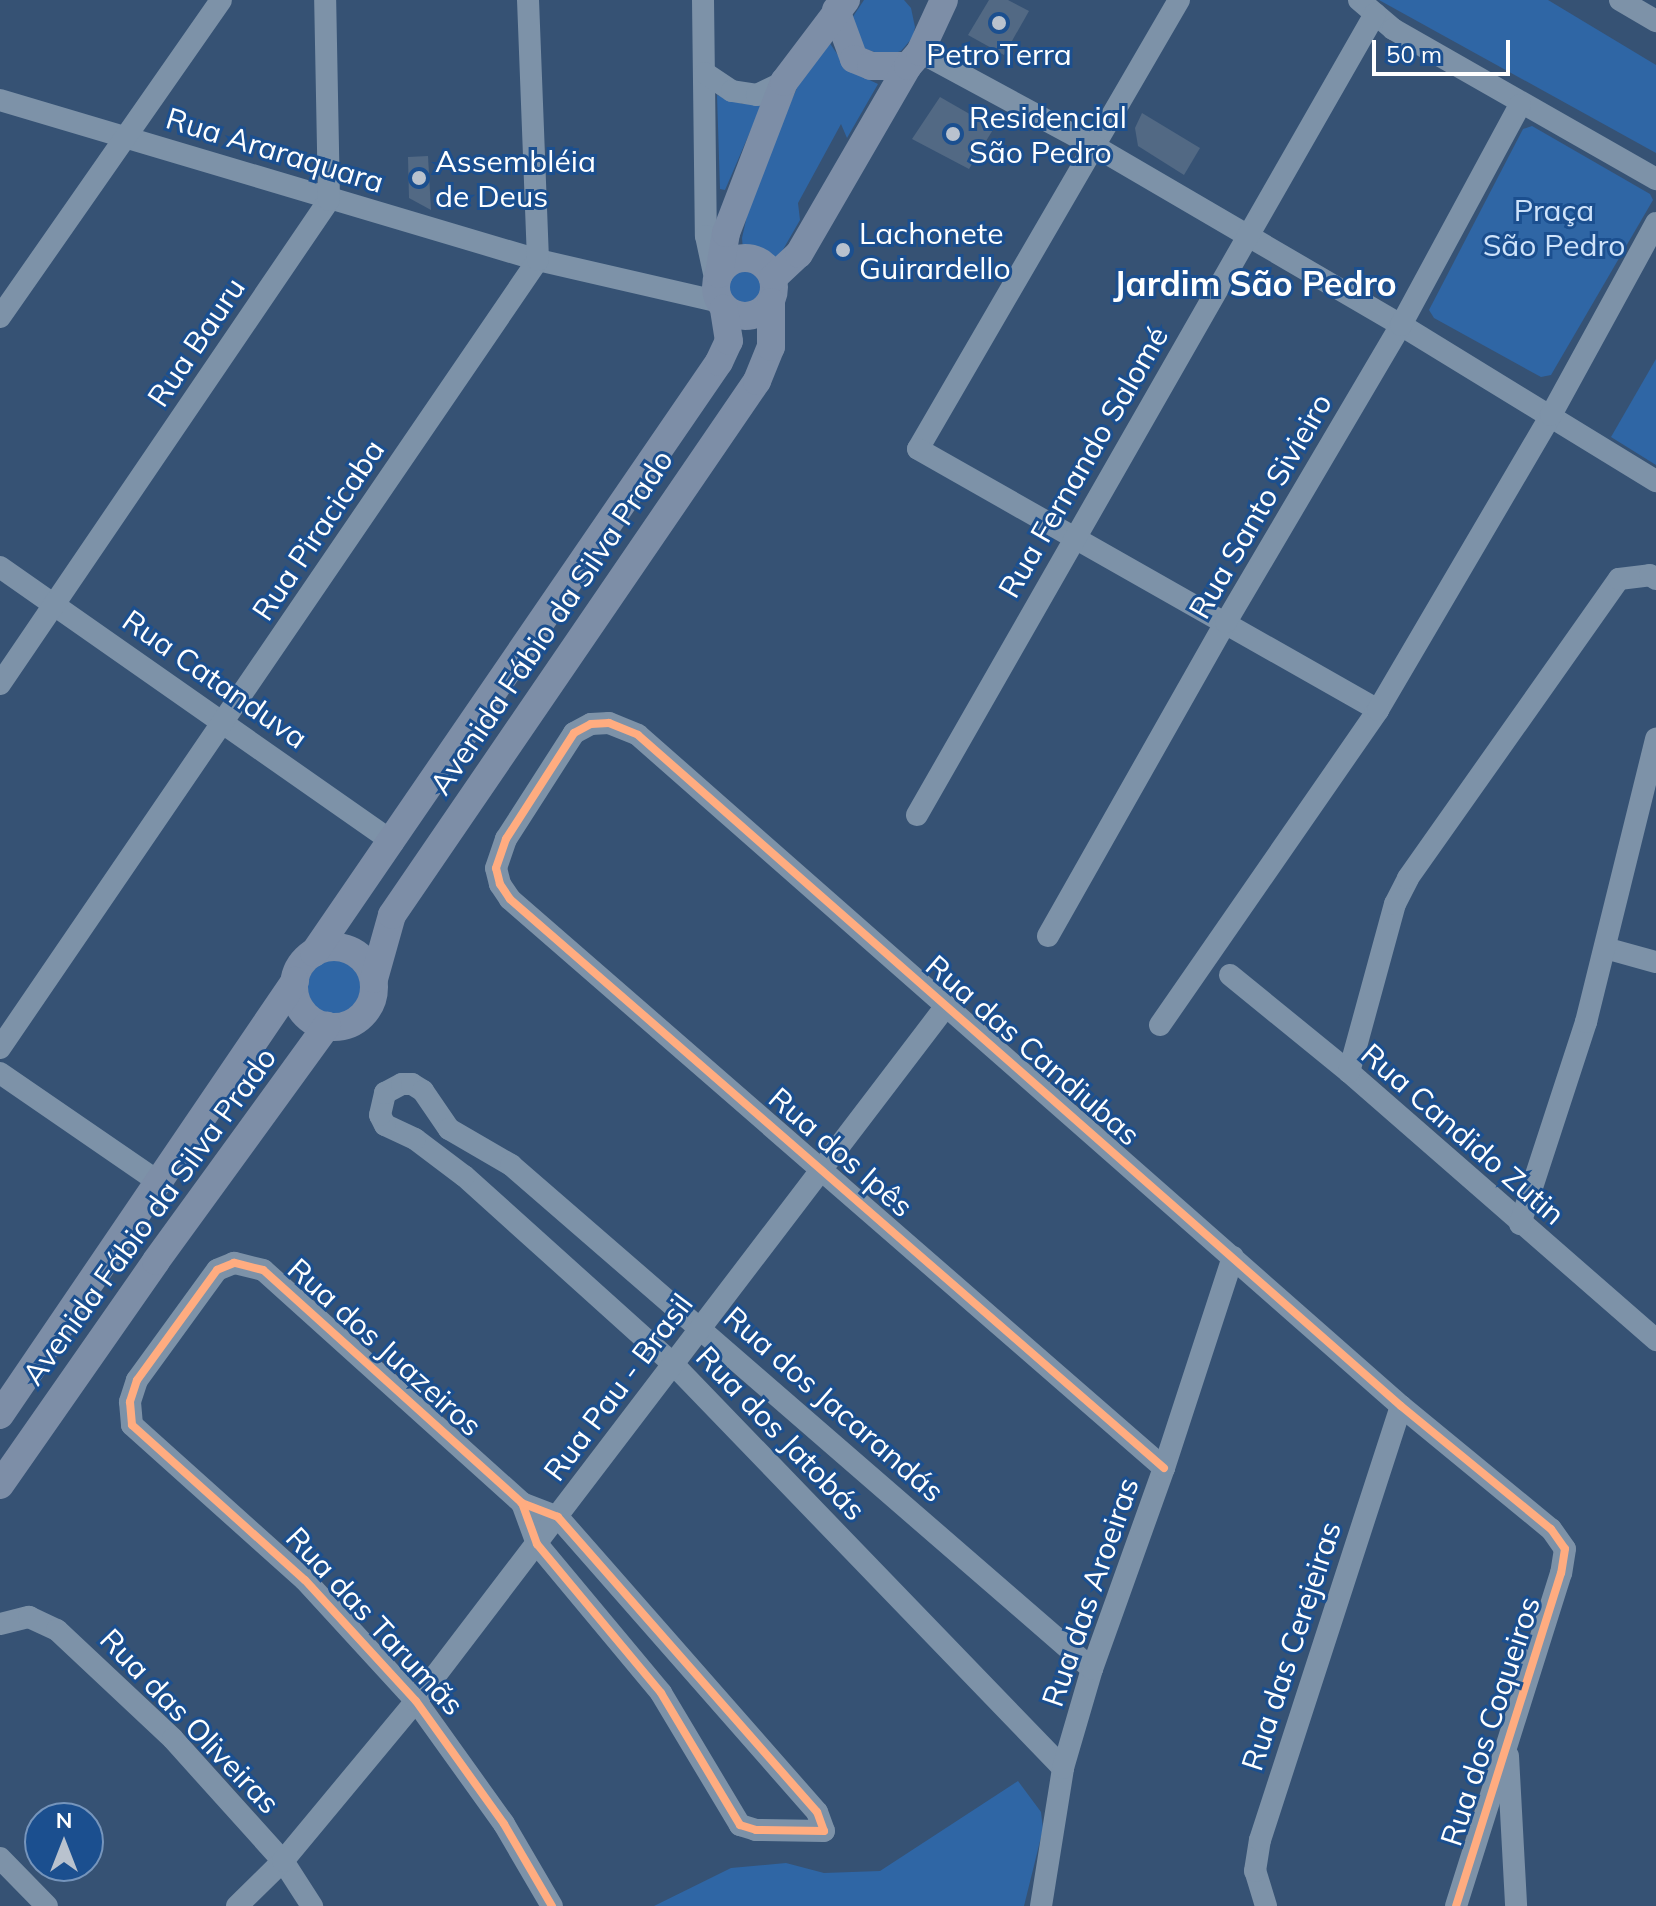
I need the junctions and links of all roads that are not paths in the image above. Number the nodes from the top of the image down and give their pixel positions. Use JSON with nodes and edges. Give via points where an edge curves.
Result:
{"nodes":[{"id":1,"x":221,"y":0,"type":"edge"},
{"id":2,"x":325,"y":0,"type":"edge"},
{"id":3,"x":528,"y":0,"type":"edge"},
{"id":4,"x":703,"y":0,"type":"edge"},
{"id":5,"x":917,"y":0,"type":"edge"},
{"id":6,"x":944,"y":0,"type":"edge"},
{"id":7,"x":1179,"y":0,"type":"edge"},
{"id":8,"x":1620,"y":0,"type":"edge"},
{"id":9,"x":841,"y":5,"type":"edge"},
{"id":10,"x":1367,"y":7,"type":"edge"},
{"id":11,"x":1656,"y":21,"type":"edge"},
{"id":12,"x":919,"y":48,"type":"junction"},
{"id":13,"x":705,"y":73,"type":"junction"},
{"id":14,"x":784,"y":82,"type":"junction"},
{"id":15,"x":0,"y":100,"type":"edge"},
{"id":16,"x":1520,"y":105,"type":"junction"},
{"id":17,"x":124,"y":135,"type":"junction"},
{"id":18,"x":1096,"y":147,"type":"junction"},
{"id":19,"x":1656,"y":179,"type":"edge"},
{"id":20,"x":329,"y":200,"type":"junction"},
{"id":21,"x":1656,"y":223,"type":"edge"},
{"id":22,"x":1246,"y":237,"type":"junction"},
{"id":23,"x":538,"y":260,"type":"junction"},
{"id":24,"x":772,"y":290,"type":"junction"},
{"id":25,"x":720,"y":292,"type":"junction"},
{"id":26,"x":0,"y":317,"type":"edge"},
{"id":27,"x":1401,"y":325,"type":"junction"},
{"id":28,"x":1551,"y":415,"type":"junction"},
{"id":29,"x":1656,"y":481,"type":"edge"},
{"id":30,"x":1074,"y":537,"type":"junction"},
{"id":31,"x":0,"y":567,"type":"edge"},
{"id":32,"x":1656,"y":579,"type":"edge"},
{"id":33,"x":54,"y":604,"type":"junction"},
{"id":34,"x":1226,"y":622,"type":"junction"},
{"id":35,"x":0,"y":684,"type":"edge"},
{"id":36,"x":1378,"y":710,"type":"junction"},
{"id":37,"x":225,"y":721,"type":"junction"},
{"id":38,"x":1656,"y":739,"type":"edge"},
{"id":39,"x":917,"y":815,"type":"dead end"},
{"id":40,"x":393,"y":842,"type":"junction"},
{"id":41,"x":496,"y":868,"type":"joint"},
{"id":42,"x":1048,"y":936,"type":"dead end"},
{"id":43,"x":1605,"y":948,"type":"junction"},
{"id":44,"x":314,"y":953,"type":"junction"},
{"id":45,"x":1656,"y":962,"type":"edge"},
{"id":46,"x":1230,"y":975,"type":"dead end"},
{"id":47,"x":374,"y":979,"type":"junction"},
{"id":48,"x":295,"y":981,"type":"junction"},
{"id":49,"x":946,"y":1006,"type":"junction"},
{"id":50,"x":1160,"y":1025,"type":"dead end"},
{"id":51,"x":327,"y":1026,"type":"junction"},
{"id":52,"x":0,"y":1048,"type":"edge"},
{"id":53,"x":1349,"y":1072,"type":"junction"},
{"id":54,"x":0,"y":1073,"type":"edge"},
{"id":55,"x":385,"y":1093,"type":"joint"},
{"id":56,"x":821,"y":1166,"type":"junction"},
{"id":57,"x":160,"y":1183,"type":"junction"},
{"id":58,"x":1520,"y":1224,"type":"junction"},
{"id":59,"x":1233,"y":1257,"type":"junction"},
{"id":60,"x":699,"y":1327,"type":"junction"},
{"id":61,"x":1656,"y":1340,"type":"edge"},
{"id":62,"x":672,"y":1363,"type":"junction"},
{"id":63,"x":130,"y":1402,"type":"joint"},
{"id":64,"x":1401,"y":1406,"type":"junction"},
{"id":65,"x":0,"y":1415,"type":"edge"},
{"id":66,"x":1164,"y":1468,"type":"junction"},
{"id":67,"x":0,"y":1485,"type":"edge"},
{"id":68,"x":522,"y":1503,"type":"junction"},
{"id":69,"x":558,"y":1517,"type":"junction"},
{"id":70,"x":537,"y":1544,"type":"junction"},
{"id":71,"x":1565,"y":1549,"type":"joint"},
{"id":72,"x":0,"y":1624,"type":"edge"},
{"id":73,"x":1092,"y":1669,"type":"junction"},
{"id":74,"x":416,"y":1701,"type":"junction"},
{"id":75,"x":1508,"y":1742,"type":"junction"},
{"id":76,"x":1063,"y":1768,"type":"junction"},
{"id":77,"x":0,"y":1858,"type":"edge"},
{"id":78,"x":283,"y":1861,"type":"junction"},
{"id":79,"x":47,"y":1906,"type":"edge"},
{"id":80,"x":237,"y":1906,"type":"edge"},
{"id":81,"x":312,"y":1906,"type":"edge"},
{"id":82,"x":552,"y":1906,"type":"edge"},
{"id":83,"x":1041,"y":1906,"type":"edge"},
{"id":84,"x":1266,"y":1906,"type":"edge"},
{"id":85,"x":1456,"y":1906,"type":"edge"},
{"id":86,"x":1516,"y":1906,"type":"edge"}],
"edges":[{"from":1,"to":17,"type":"street"},
{"from":2,"to":20,"type":"street"},
{"from":3,"to":23,"type":"street"},
{"from":4,"to":13,"type":"street"},
{"from":5,"to":12,"type":"main road","via":[[924,6]]},
{"from":6,"to":12,"type":"main road"},
{"from":7,"to":18,"type":"street"},
{"from":8,"to":11,"type":"street"},
{"from":9,"to":12,"type":"main road","via":[[854,59],[871,66]]},
{"from":9,"to":14,"type":"main road","name":"Avenida Fábio da Silva Prado"},
{"from":10,"to":16,"type":"street","via":[[1393,29]]},
{"from":10,"to":22,"type":"street","name":"Rua Fernando Salomé"},
{"from":12,"to":18,"type":"street"},
{"from":12,"to":24,"type":"main road","via":[[799,254]]},
{"from":13,"to":14,"type":"street","via":[[732,91],[757,95]]},
{"from":13,"to":25,"type":"street","via":[[706,236]]},
{"from":14,"to":25,"type":"main road","name":"Avenida Fábio da Silva Prado","via":[[726,233]]},
{"from":15,"to":17,"type":"street","name":"Rua Araraquara"},
{"from":16,"to":19,"type":"street"},
{"from":16,"to":27,"type":"street","name":"Rua Santo Sivieiro"},
{"from":17,"to":20,"type":"street","name":"Rua Araraquara"},
{"from":17,"to":26,"type":"street"},
{"from":18,"to":22,"type":"street"},
{"from":18,"to":30,"type":"street","via":[[918,449]]},
{"from":20,"to":23,"type":"street","name":"Rua Araraquara"},
{"from":20,"to":33,"type":"street","name":"Rua Bauru"},
{"from":21,"to":28,"type":"street"},
{"from":22,"to":27,"type":"street"},
{"from":22,"to":30,"type":"street","name":"Rua Fernando Salomé"},
{"from":23,"to":25,"type":"street","name":"Rua Araraquara"},
{"from":23,"to":37,"type":"street","name":"Rua Piracicaba"},
{"from":24,"to":25,"type":"main road","via":[[758,314],[749,316]]},
{"from":24,"to":25,"type":"main road","via":[[761,262],[752,258],[732,261]]},
{"from":24,"to":47,"type":"main road","name":"Avenida Fábio da Silva Prado","via":[[771,347],[757,381],[392,915]]},
{"from":25,"to":40,"type":"main road","name":"Avenida Fábio da Silva Prado","via":[[729,341],[719,362]]},
{"from":27,"to":28,"type":"street"},
{"from":27,"to":34,"type":"street","name":"Rua Santo Sivieiro"},
{"from":28,"to":29,"type":"street"},
{"from":28,"to":36,"type":"street"},
{"from":30,"to":34,"type":"street"},
{"from":30,"to":39,"type":"street","name":"Rua Fernando Salomé"},
{"from":31,"to":33,"type":"street","name":"Rua Catanduva"},
{"from":32,"to":53,"type":"street","via":[[1619,579],[1408,878],[1395,904]]},
{"from":33,"to":35,"type":"street","name":"Rua Bauru"},
{"from":33,"to":37,"type":"street","name":"Rua Catanduva"},
{"from":34,"to":36,"type":"street"},
{"from":34,"to":42,"type":"street","name":"Rua Santo Sivieiro"},
{"from":36,"to":50,"type":"street"},
{"from":37,"to":40,"type":"street","name":"Rua Catanduva"},
{"from":37,"to":52,"type":"street","name":"Rua Piracicaba"},
{"from":38,"to":43,"type":"street"},
{"from":40,"to":44,"type":"main road","name":"Avenida Fábio da Silva Prado"},
{"from":41,"to":49,"type":"street","name":"Rua das Candiubas","via":[[506,839],[574,733],[591,724],[624,727]]},
{"from":41,"to":56,"type":"street","name":"Rua dos Ipês","via":[[510,899]]},
{"from":43,"to":45,"type":"street"},
{"from":43,"to":58,"type":"street"},
{"from":44,"to":47,"type":"main road","via":[[330,947],[351,950]]},
{"from":44,"to":48,"type":"main road","via":[[301,965]]},
{"from":46,"to":53,"type":"street","name":"Rua Candido Zutin"},
{"from":47,"to":51,"type":"main road","via":[[363,1015],[353,1023]]},
{"from":48,"to":51,"type":"main road","via":[[300,1007]]},
{"from":48,"to":57,"type":"main road","name":"Avenida Fábio da Silva Prado"},
{"from":49,"to":56,"type":"street","name":"Rua Pau - Brasil"},
{"from":49,"to":59,"type":"street","name":"Rua das Candiubas"},
{"from":51,"to":67,"type":"main road","name":"Avenida Fábio da Silva Prado"},
{"from":53,"to":58,"type":"street","name":"Rua Candido Zutin"},
{"from":54,"to":57,"type":"street"},
{"from":55,"to":60,"type":"street","name":"Rua dos Jacarandás","via":[[402,1084],[423,1091],[449,1129],[511,1165]]},
{"from":55,"to":62,"type":"street","name":"Rua dos Jatobás","via":[[380,1115],[385,1125],[415,1139],[464,1176]]},
{"from":56,"to":60,"type":"street","name":"Rua Pau - Brasil"},
{"from":56,"to":66,"type":"street","name":"Rua dos Ipês"},
{"from":57,"to":65,"type":"main road","name":"Avenida Fábio da Silva Prado"},
{"from":58,"to":61,"type":"street","name":"Rua Candido Zutin"},
{"from":59,"to":64,"type":"street","name":"Rua das Candiubas"},
{"from":59,"to":66,"type":"street","name":"Rua das Aroeiras"},
{"from":60,"to":62,"type":"street","name":"Rua Pau - Brasil"},
{"from":60,"to":73,"type":"street","name":"Rua dos Jacarandás"},
{"from":62,"to":69,"type":"street","name":"Rua Pau - Brasil"},
{"from":62,"to":76,"type":"street","name":"Rua dos Jatobás"},
{"from":63,"to":68,"type":"street","name":"Rua dos Juazeiros","via":[[137,1380],[217,1270],[234,1263],[263,1270]]},
{"from":63,"to":74,"type":"street","name":"Rua das Tarumãs","via":[[132,1425],[305,1580]]},
{"from":64,"to":71,"type":"street","name":"Rua das Candiubas","via":[[1551,1529]]},
{"from":64,"to":84,"type":"street","name":"Rua das Cerejeiras","via":[[1260,1840],[1255,1871]]},
{"from":66,"to":73,"type":"street","name":"Rua das Aroeiras"},
{"from":68,"to":69,"type":"street","name":"Rua dos Juazeiros"},
{"from":68,"to":70,"type":"street","name":"Rua dos Juazeiros"},
{"from":69,"to":70,"type":"street","name":"Rua Pau - Brasil"},
{"from":69,"to":70,"type":"street","name":"Rua dos Juazeiros","via":[[817,1812],[824,1831],[740,1825],[661,1693]]},
{"from":70,"to":74,"type":"street","name":"Rua Pau - Brasil"},
{"from":71,"to":75,"type":"street","name":"Rua dos Coqueiros"},
{"from":72,"to":78,"type":"street","name":"Rua das Oliveiras","via":[[29,1617],[57,1630],[173,1739]]},
{"from":73,"to":76,"type":"street","name":"Rua das Aroeiras"},
{"from":74,"to":78,"type":"street","name":"Rua Pau - Brasil"},
{"from":74,"to":82,"type":"street","name":"Rua das Tarumãs","via":[[504,1824]]},
{"from":75,"to":85,"type":"street","name":"Rua dos Coqueiros"},
{"from":75,"to":86,"type":"street","name":"Rua dos Coqueiros"},
{"from":76,"to":83,"type":"street","name":"Rua das Aroeiras"},
{"from":77,"to":79,"type":"street"},
{"from":78,"to":80,"type":"street","name":"Rua Pau - Brasil"},
{"from":78,"to":81,"type":"street","name":"Rua das Oliveiras"}]}
